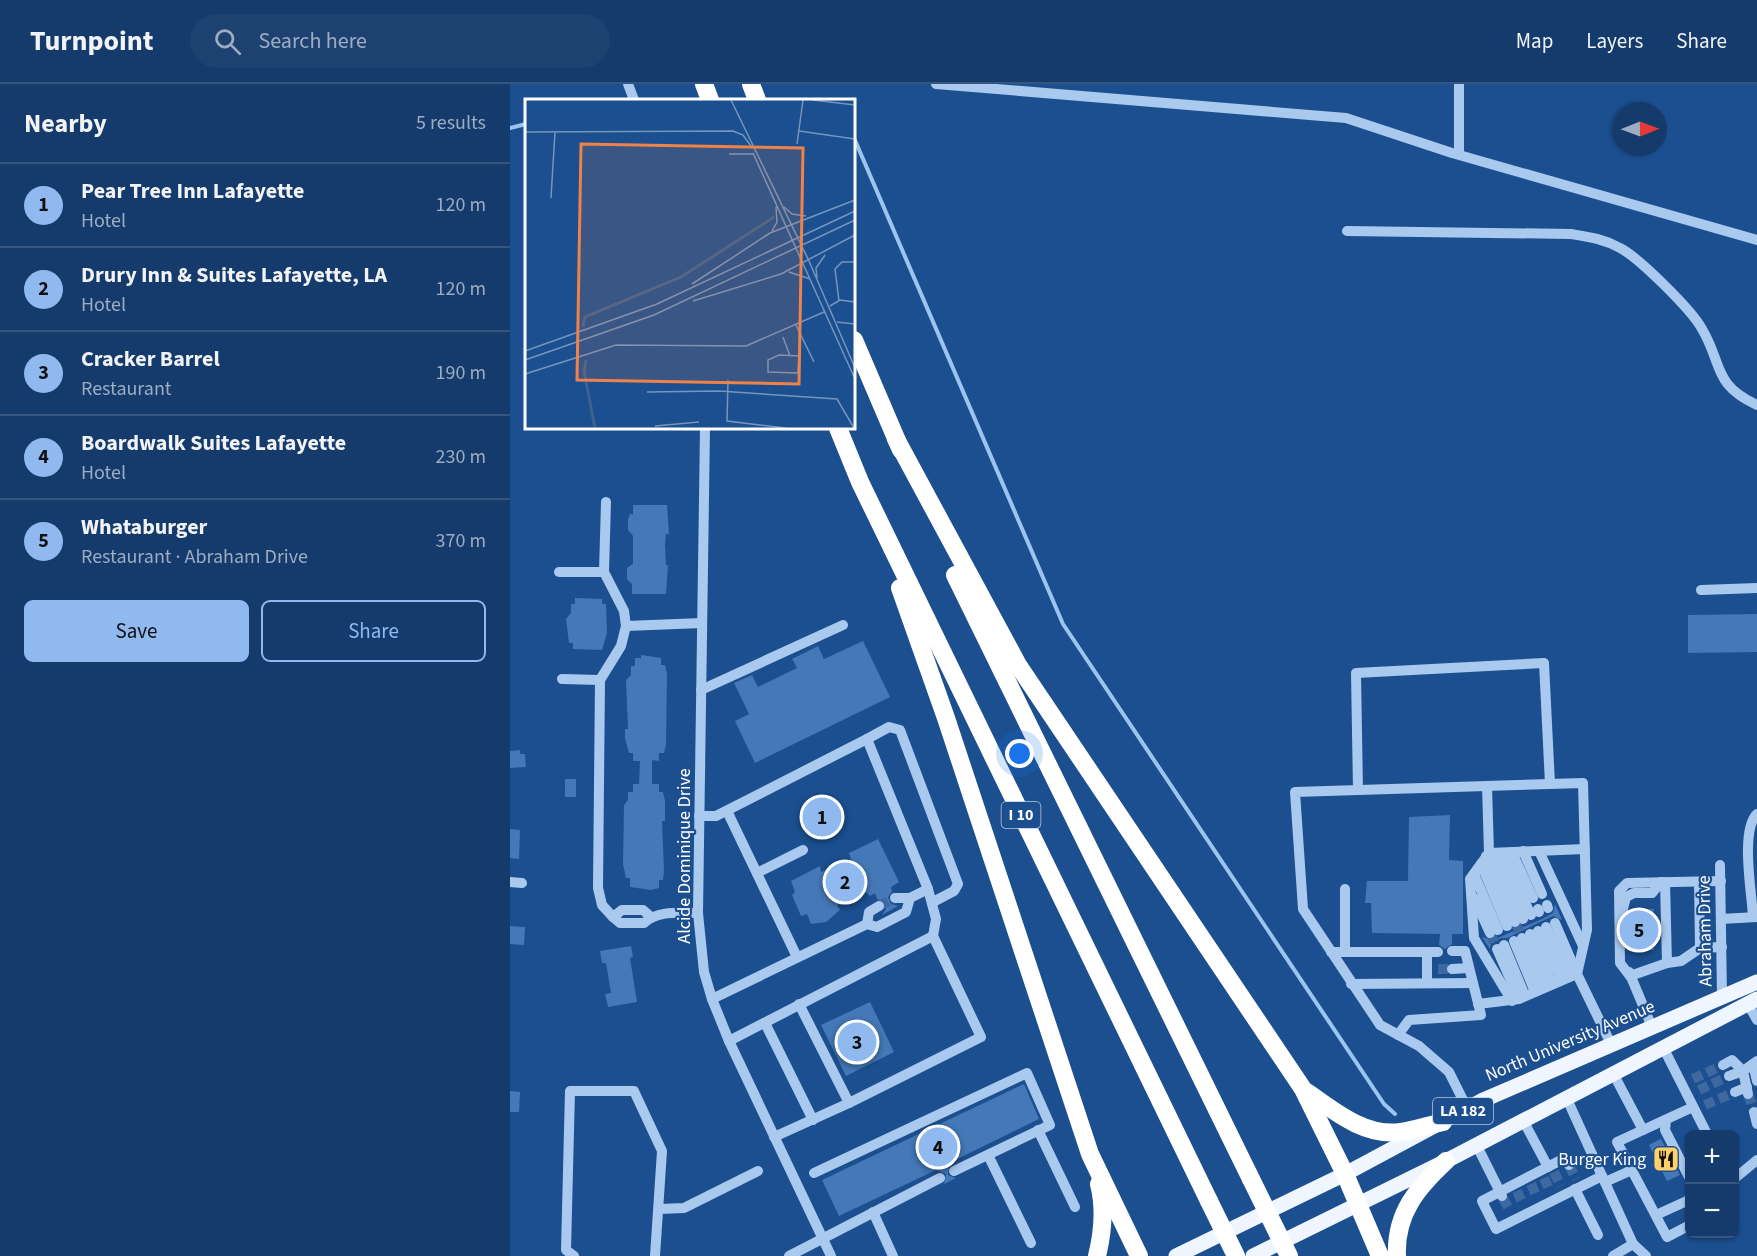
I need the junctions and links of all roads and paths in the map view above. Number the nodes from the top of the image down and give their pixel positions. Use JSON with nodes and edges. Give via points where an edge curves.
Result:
{"nodes":[{"id":1,"x":628,"y":84,"type":"edge"},
{"id":2,"x":704,"y":84,"type":"edge"},
{"id":3,"x":751,"y":84,"type":"edge"},
{"id":4,"x":936,"y":84,"type":"edge"},
{"id":5,"x":1459,"y":84,"type":"edge"},
{"id":6,"x":634,"y":99,"type":"edge"},
{"id":7,"x":710,"y":99,"type":"edge"},
{"id":8,"x":757,"y":99,"type":"edge"},
{"id":9,"x":1459,"y":154,"type":"junction"},
{"id":10,"x":1347,"y":231,"type":"dead end"},
{"id":11,"x":1757,"y":240,"type":"edge"},
{"id":12,"x":855,"y":342,"type":"edge"},
{"id":13,"x":1757,"y":405,"type":"edge"},
{"id":14,"x":705,"y":429,"type":"edge"},
{"id":15,"x":838,"y":429,"type":"edge"},
{"id":16,"x":896,"y":439,"type":"junction"},
{"id":17,"x":860,"y":482,"type":"junction"},
{"id":18,"x":606,"y":502,"type":"dead end"},
{"id":19,"x":559,"y":572,"type":"dead end"},
{"id":20,"x":604,"y":572,"type":"junction"},
{"id":21,"x":1757,"y":588,"type":"edge"},
{"id":22,"x":1701,"y":590,"type":"dead end"},
{"id":23,"x":702,"y":623,"type":"junction"},
{"id":24,"x":843,"y":625,"type":"dead end"},
{"id":25,"x":626,"y":626,"type":"junction"},
{"id":26,"x":562,"y":679,"type":"dead end"},
{"id":27,"x":600,"y":680,"type":"junction"},
{"id":28,"x":701,"y":690,"type":"junction"},
{"id":29,"x":867,"y":739,"type":"junction"},
{"id":30,"x":1550,"y":784,"type":"junction"},
{"id":31,"x":1487,"y":786,"type":"junction"},
{"id":32,"x":1359,"y":790,"type":"junction"},
{"id":33,"x":727,"y":811,"type":"junction"},
{"id":34,"x":1757,"y":814,"type":"edge"},
{"id":35,"x":699,"y":816,"type":"junction"},
{"id":36,"x":1585,"y":849,"type":"junction"},
{"id":37,"x":802,"y":850,"type":"dead end"},
{"id":38,"x":1539,"y":851,"type":"junction"},
{"id":39,"x":1498,"y":855,"type":"junction"},
{"id":40,"x":1720,"y":865,"type":"dead end"},
{"id":41,"x":757,"y":873,"type":"junction"},
{"id":42,"x":1474,"y":874,"type":"junction"},
{"id":43,"x":1663,"y":882,"type":"junction"},
{"id":44,"x":1699,"y":882,"type":"junction"},
{"id":45,"x":1721,"y":882,"type":"junction"},
{"id":46,"x":928,"y":889,"type":"junction"},
{"id":47,"x":1345,"y":889,"type":"dead end"},
{"id":48,"x":1471,"y":890,"type":"junction"},
{"id":49,"x":1537,"y":896,"type":"dead end"},
{"id":50,"x":895,"y":898,"type":"tunnel mouth"},
{"id":51,"x":910,"y":898,"type":"junction"},
{"id":52,"x":933,"y":902,"type":"junction"},
{"id":53,"x":879,"y":906,"type":"tunnel mouth"},
{"id":54,"x":698,"y":913,"type":"junction"},
{"id":55,"x":1755,"y":913,"type":"edge"},
{"id":56,"x":1524,"y":918,"type":"junction"},
{"id":57,"x":1721,"y":920,"type":"junction"},
{"id":58,"x":867,"y":924,"type":"junction"},
{"id":59,"x":933,"y":936,"type":"junction"},
{"id":60,"x":1526,"y":936,"type":"junction"},
{"id":61,"x":1583,"y":946,"type":"junction"},
{"id":62,"x":1722,"y":947,"type":"junction"},
{"id":63,"x":1700,"y":948,"type":"junction"},
{"id":64,"x":1452,"y":951,"type":"dead end"},
{"id":65,"x":1331,"y":952,"type":"junction"},
{"id":66,"x":1346,"y":952,"type":"junction"},
{"id":67,"x":797,"y":957,"type":"junction"},
{"id":68,"x":1667,"y":963,"type":"junction"},
{"id":69,"x":1469,"y":968,"type":"junction"},
{"id":70,"x":1452,"y":969,"type":"tunnel mouth"},
{"id":71,"x":1630,"y":976,"type":"junction"},
{"id":72,"x":1757,"y":982,"type":"edge"},
{"id":73,"x":1427,"y":983,"type":"junction"},
{"id":74,"x":1473,"y":983,"type":"junction"},
{"id":75,"x":1351,"y":984,"type":"junction"},
{"id":76,"x":1544,"y":988,"type":"junction"},
{"id":77,"x":1722,"y":997,"type":"junction"},
{"id":78,"x":712,"y":999,"type":"junction"},
{"id":79,"x":1752,"y":1002,"type":"edge"},
{"id":80,"x":799,"y":1004,"type":"junction"},
{"id":81,"x":1478,"y":1004,"type":"junction"},
{"id":82,"x":1757,"y":1020,"type":"edge"},
{"id":83,"x":765,"y":1023,"type":"junction"},
{"id":84,"x":1652,"y":1027,"type":"junction"},
{"id":85,"x":1398,"y":1035,"type":"junction"},
{"id":86,"x":729,"y":1041,"type":"junction"},
{"id":87,"x":1611,"y":1044,"type":"junction"},
{"id":88,"x":1664,"y":1049,"type":"junction"},
{"id":89,"x":1755,"y":1063,"type":"edge"},
{"id":90,"x":1723,"y":1065,"type":"tunnel mouth"},
{"id":91,"x":1743,"y":1071,"type":"junction"},
{"id":92,"x":1614,"y":1076,"type":"junction"},
{"id":93,"x":1729,"y":1077,"type":"tunnel mouth"},
{"id":94,"x":1694,"y":1079,"type":"tunnel mouth"},
{"id":95,"x":1682,"y":1085,"type":"junction"},
{"id":96,"x":1751,"y":1087,"type":"edge"},
{"id":97,"x":1303,"y":1089,"type":"junction"},
{"id":98,"x":1699,"y":1090,"type":"tunnel mouth"},
{"id":99,"x":1735,"y":1092,"type":"tunnel mouth"},
{"id":100,"x":1688,"y":1095,"type":"junction"},
{"id":101,"x":1567,"y":1099,"type":"junction"},
{"id":102,"x":849,"y":1103,"type":"junction"},
{"id":103,"x":1698,"y":1107,"type":"junction"},
{"id":104,"x":1467,"y":1108,"type":"junction"},
{"id":105,"x":1754,"y":1112,"type":"dead end"},
{"id":106,"x":813,"y":1120,"type":"junction"},
{"id":107,"x":1666,"y":1120,"type":"junction"},
{"id":108,"x":1443,"y":1122,"type":"junction"},
{"id":109,"x":1524,"y":1122,"type":"junction"},
{"id":110,"x":1757,"y":1124,"type":"edge"},
{"id":111,"x":1038,"y":1130,"type":"junction"},
{"id":112,"x":1643,"y":1130,"type":"junction"},
{"id":113,"x":1706,"y":1130,"type":"edge"},
{"id":114,"x":774,"y":1137,"type":"junction"},
{"id":115,"x":1477,"y":1146,"type":"junction"},
{"id":116,"x":1090,"y":1154,"type":"junction"},
{"id":117,"x":988,"y":1155,"type":"junction"},
{"id":118,"x":1685,"y":1159,"type":"edge"},
{"id":119,"x":1757,"y":1160,"type":"edge"},
{"id":120,"x":1446,"y":1161,"type":"junction"},
{"id":121,"x":1569,"y":1165,"type":"dead end"},
{"id":122,"x":1632,"y":1170,"type":"junction"},
{"id":123,"x":758,"y":1171,"type":"dead end"},
{"id":124,"x":954,"y":1171,"type":"dead end"},
{"id":125,"x":1547,"y":1171,"type":"junction"},
{"id":126,"x":1685,"y":1171,"type":"edge"},
{"id":127,"x":814,"y":1173,"type":"dead end"},
{"id":128,"x":1345,"y":1174,"type":"junction"},
{"id":129,"x":1739,"y":1175,"type":"edge"},
{"id":130,"x":940,"y":1178,"type":"dead end"},
{"id":131,"x":1603,"y":1179,"type":"junction"},
{"id":132,"x":1571,"y":1187,"type":"junction"},
{"id":133,"x":1502,"y":1195,"type":"junction"},
{"id":134,"x":1685,"y":1202,"type":"edge"},
{"id":135,"x":1358,"y":1205,"type":"junction"},
{"id":136,"x":1075,"y":1208,"type":"dead end"},
{"id":137,"x":658,"y":1209,"type":"junction"},
{"id":138,"x":873,"y":1212,"type":"junction"},
{"id":139,"x":1656,"y":1215,"type":"junction"},
{"id":140,"x":1685,"y":1227,"type":"edge"},
{"id":141,"x":1598,"y":1235,"type":"dead end"},
{"id":142,"x":823,"y":1239,"type":"junction"},
{"id":143,"x":1031,"y":1243,"type":"dead end"},
{"id":144,"x":1633,"y":1244,"type":"junction"},
{"id":145,"x":574,"y":1256,"type":"edge"},
{"id":146,"x":655,"y":1256,"type":"edge"},
{"id":147,"x":789,"y":1256,"type":"edge"},
{"id":148,"x":831,"y":1256,"type":"edge"},
{"id":149,"x":893,"y":1256,"type":"edge"},
{"id":150,"x":1097,"y":1256,"type":"edge"},
{"id":151,"x":1139,"y":1256,"type":"edge"},
{"id":152,"x":1176,"y":1256,"type":"edge"},
{"id":153,"x":1236,"y":1256,"type":"edge"},
{"id":154,"x":1253,"y":1256,"type":"edge"},
{"id":155,"x":1288,"y":1256,"type":"edge"},
{"id":156,"x":1380,"y":1256,"type":"edge"},
{"id":157,"x":1397,"y":1256,"type":"edge"},
{"id":158,"x":1613,"y":1256,"type":"edge"},
{"id":159,"x":1646,"y":1256,"type":"edge"}],
"edges":[{"from":1,"to":6,"type":"street"},
{"from":2,"to":7,"type":"highway"},
{"from":3,"to":8,"type":"highway"},
{"from":4,"to":9,"type":"street","via":[[1346,117]]},
{"from":5,"to":9,"type":"street"},
{"from":9,"to":11,"type":"street"},
{"from":10,"to":13,"type":"street","via":[[1571,234],[1601,239],[1623,249],[1680,300],[1703,330],[1719,374],[1729,387]]},
{"from":12,"to":16,"type":"highway","number":"I 10"},
{"from":14,"to":23,"type":"street","name":"Alcide Dominique Drive"},
{"from":15,"to":17,"type":"highway","number":"I 10"},
{"from":16,"to":97,"type":"highway","via":[[1018,665]]},
{"from":16,"to":155,"type":"highway","number":"I 10","bridge":true,"via":[[972,613]]},
{"from":17,"to":116,"type":"highway","via":[[946,717]]},
{"from":17,"to":153,"type":"highway","number":"I 10","bridge":true},
{"from":18,"to":20,"type":"street"},
{"from":19,"to":20,"type":"street"},
{"from":20,"to":25,"type":"street","via":[[624,611]]},
{"from":21,"to":22,"type":"street"},
{"from":23,"to":25,"type":"street"},
{"from":23,"to":28,"type":"street","name":"Alcide Dominique Drive"},
{"from":24,"to":28,"type":"street"},
{"from":25,"to":27,"type":"street","via":[[621,646]]},
{"from":26,"to":27,"type":"street"},
{"from":27,"to":54,"type":"street","via":[[598,888],[602,905],[620,923],[644,923],[665,914]]},
{"from":28,"to":35,"type":"street","name":"Alcide Dominique Drive"},
{"from":29,"to":33,"type":"street"},
{"from":29,"to":46,"type":"street"},
{"from":29,"to":52,"type":"street","via":[[889,727],[900,730],[958,884],[954,891]]},
{"from":30,"to":31,"type":"street"},
{"from":30,"to":32,"type":"street","via":[[1544,663],[1356,673]]},
{"from":30,"to":36,"type":"street","via":[[1583,783]]},
{"from":31,"to":32,"type":"street"},
{"from":31,"to":39,"type":"street"},
{"from":32,"to":65,"type":"street","via":[[1295,792],[1303,909]]},
{"from":33,"to":35,"type":"street"},
{"from":33,"to":41,"type":"street"},
{"from":34,"to":55,"type":"street","via":[[1750,823],[1748,848]]},
{"from":35,"to":54,"type":"street","name":"Alcide Dominique Drive"},
{"from":36,"to":38,"type":"street"},
{"from":36,"to":61,"type":"street","via":[[1587,930]]},
{"from":37,"to":41,"type":"street"},
{"from":38,"to":39,"type":"street"},
{"from":38,"to":61,"type":"street"},
{"from":39,"to":42,"type":"street"},
{"from":39,"to":49,"type":"street"},
{"from":39,"to":56,"type":"street"},
{"from":39,"to":56,"type":"street"},
{"from":40,"to":45,"type":"street","name":"Abraham Drive"},
{"from":41,"to":67,"type":"street"},
{"from":42,"to":48,"type":"street","via":[[1470,879]]},
{"from":42,"to":56,"type":"street"},
{"from":43,"to":44,"type":"street"},
{"from":43,"to":68,"type":"street"},
{"from":43,"to":71,"type":"street","via":[[1627,883],[1619,891],[1620,963]]},
{"from":44,"to":45,"type":"street"},
{"from":44,"to":63,"type":"street"},
{"from":45,"to":57,"type":"street","name":"Abraham Drive"},
{"from":46,"to":51,"type":"street"},
{"from":46,"to":52,"type":"street"},
{"from":47,"to":66,"type":"street"},
{"from":48,"to":56,"type":"street"},
{"from":48,"to":76,"type":"street","via":[[1474,938]]},
{"from":50,"to":51,"type":"street"},
{"from":51,"to":58,"type":"street","via":[[906,912],[877,927]]},
{"from":52,"to":59,"type":"street"},
{"from":53,"to":58,"type":"street","via":[[869,912]]},
{"from":54,"to":78,"type":"street","name":"Alcide Dominique Drive","via":[[704,972]]},
{"from":55,"to":57,"type":"street"},
{"from":57,"to":62,"type":"street","name":"Abraham Drive"},
{"from":58,"to":67,"type":"street"},
{"from":59,"to":80,"type":"street"},
{"from":59,"to":102,"type":"street","via":[[981,1037]]},
{"from":60,"to":76,"type":"street"},
{"from":60,"to":76,"type":"street"},
{"from":60,"to":76,"type":"street"},
{"from":60,"to":76,"type":"street"},
{"from":61,"to":76,"type":"street"},
{"from":62,"to":63,"type":"street"},
{"from":62,"to":77,"type":"street","name":"Abraham Drive"},
{"from":63,"to":68,"type":"street","via":[[1681,961]]},
{"from":64,"to":69,"type":"street","via":[[1466,951]]},
{"from":65,"to":66,"type":"street"},
{"from":65,"to":75,"type":"street"},
{"from":66,"to":73,"type":"street","via":[[1432,952]]},
{"from":67,"to":78,"type":"street"},
{"from":68,"to":71,"type":"street"},
{"from":69,"to":70,"type":"street"},
{"from":69,"to":74,"type":"street"},
{"from":71,"to":84,"type":"street"},
{"from":72,"to":77,"type":"main road","name":"North University Avenue","number":"LA 182"},
{"from":73,"to":74,"type":"street"},
{"from":73,"to":75,"type":"street"},
{"from":74,"to":81,"type":"street"},
{"from":75,"to":85,"type":"street","via":[[1380,1025]]},
{"from":76,"to":81,"type":"street"},
{"from":76,"to":87,"type":"street"},
{"from":77,"to":84,"type":"main road","name":"North University Avenue","number":"LA 182"},
{"from":78,"to":86,"type":"street","name":"Alcide Dominique Drive"},
{"from":79,"to":82,"type":"street"},
{"from":79,"to":88,"type":"main road","number":"LA 182"},
{"from":80,"to":83,"type":"street"},
{"from":80,"to":102,"type":"street"},
{"from":81,"to":85,"type":"street","via":[[1480,1015],[1409,1020]]},
{"from":83,"to":86,"type":"street"},
{"from":83,"to":106,"type":"street"},
{"from":84,"to":87,"type":"main road","name":"North University Avenue","number":"LA 182"},
{"from":85,"to":104,"type":"street","via":[[1419,1046],[1449,1072]]},
{"from":86,"to":114,"type":"street","name":"Alcide Dominique Drive"},
{"from":87,"to":104,"type":"main road","name":"North University Avenue","number":"LA 182"},
{"from":88,"to":92,"type":"main road","number":"LA 182"},
{"from":88,"to":95,"type":"street"},
{"from":89,"to":91,"type":"street"},
{"from":89,"to":96,"type":"street"},
{"from":90,"to":91,"type":"street","via":[[1732,1060]]},
{"from":91,"to":93,"type":"street"},
{"from":91,"to":96,"type":"street"},
{"from":92,"to":101,"type":"main road","number":"LA 182"},
{"from":92,"to":112,"type":"street"},
{"from":94,"to":95,"type":"street"},
{"from":95,"to":100,"type":"street"},
{"from":96,"to":99,"type":"street"},
{"from":97,"to":108,"type":"highway","via":[[1362,1127],[1398,1132]]},
{"from":97,"to":128,"type":"highway"},
{"from":98,"to":100,"type":"street"},
{"from":100,"to":103,"type":"street"},
{"from":101,"to":109,"type":"main road","number":"LA 182"},
{"from":101,"to":131,"type":"street"},
{"from":102,"to":106,"type":"street"},
{"from":103,"to":107,"type":"street"},
{"from":103,"to":113,"type":"street"},
{"from":104,"to":108,"type":"main road","name":"North University Avenue","number":"LA 182"},
{"from":105,"to":110,"type":"street"},
{"from":106,"to":114,"type":"street"},
{"from":107,"to":112,"type":"street"},
{"from":107,"to":118,"type":"street"},
{"from":107,"to":126,"type":"street","via":[[1665,1130]]},
{"from":108,"to":128,"type":"main road","name":"North University Avenue","number":"LA 182"},
{"from":109,"to":115,"type":"main road","number":"LA 182"},
{"from":109,"to":125,"type":"street"},
{"from":111,"to":117,"type":"street"},
{"from":111,"to":127,"type":"street","via":[[1050,1125],[1027,1073]]},
{"from":111,"to":136,"type":"street"},
{"from":112,"to":122,"type":"street","via":[[1617,1142]]},
{"from":114,"to":142,"type":"street","name":"Alcide Dominique Drive"},
{"from":115,"to":120,"type":"main road","number":"LA 182"},
{"from":115,"to":133,"type":"street"},
{"from":116,"to":150,"type":"highway","via":[[1103,1200]]},
{"from":116,"to":151,"type":"highway"},
{"from":117,"to":124,"type":"street"},
{"from":117,"to":143,"type":"street"},
{"from":119,"to":129,"type":"street"},
{"from":120,"to":135,"type":"main road","number":"LA 182"},
{"from":120,"to":157,"type":"highway","via":[[1407,1203],[1399,1228]]},
{"from":121,"to":125,"type":"street","via":[[1565,1158]]},
{"from":122,"to":131,"type":"street"},
{"from":122,"to":139,"type":"street"},
{"from":123,"to":137,"type":"street","via":[[684,1208]]},
{"from":125,"to":133,"type":"street"},
{"from":128,"to":135,"type":"highway"},
{"from":128,"to":152,"type":"main road","name":"North University Avenue","number":"LA 182"},
{"from":130,"to":138,"type":"street"},
{"from":131,"to":132,"type":"street"},
{"from":131,"to":144,"type":"street"},
{"from":132,"to":133,"type":"street","via":[[1512,1215],[1496,1229],[1482,1201]]},
{"from":132,"to":141,"type":"street"},
{"from":134,"to":139,"type":"street"},
{"from":135,"to":154,"type":"main road"},
{"from":135,"to":156,"type":"highway"},
{"from":137,"to":145,"type":"street","via":[[662,1151],[634,1091],[570,1091],[566,1250]]},
{"from":137,"to":146,"type":"street"},
{"from":138,"to":142,"type":"street"},
{"from":138,"to":149,"type":"street"},
{"from":139,"to":140,"type":"street","via":[[1667,1237]]},
{"from":142,"to":147,"type":"street"},
{"from":142,"to":148,"type":"street","name":"Alcide Dominique Drive"},
{"from":144,"to":158,"type":"street"},
{"from":144,"to":159,"type":"street"}]}
